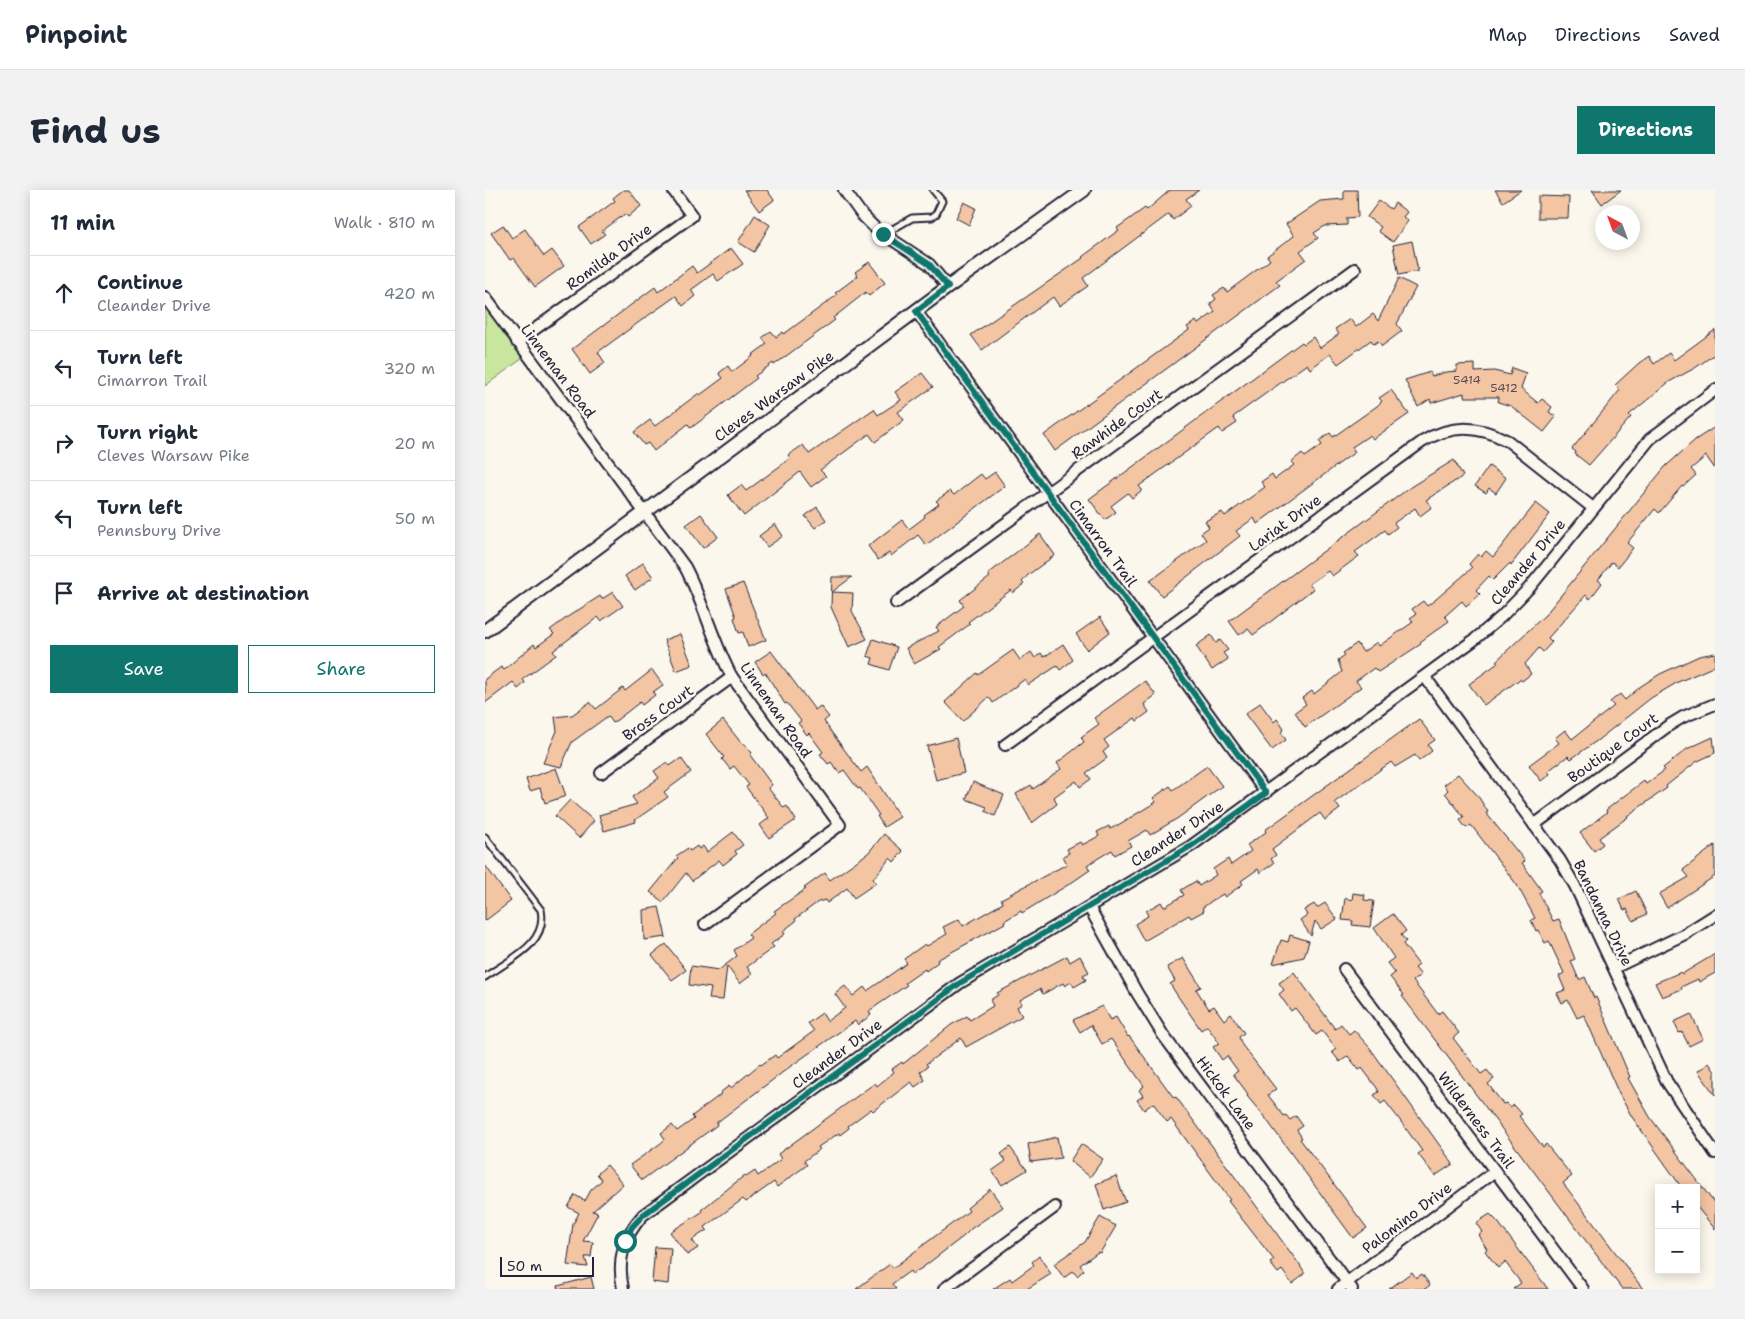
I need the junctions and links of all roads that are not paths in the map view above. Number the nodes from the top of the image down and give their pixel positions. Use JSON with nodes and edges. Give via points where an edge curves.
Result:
{"nodes":[{"id":1,"x":673,"y":190,"type":"edge"},
{"id":2,"x":844,"y":190,"type":"edge"},
{"id":3,"x":933,"y":190,"type":"edge"},
{"id":4,"x":1084,"y":190,"type":"edge"},
{"id":5,"x":883,"y":234,"type":"junction"},
{"id":6,"x":1355,"y":269,"type":"dead end"},
{"id":7,"x":948,"y":287,"type":"junction"},
{"id":8,"x":485,"y":297,"type":"edge"},
{"id":9,"x":916,"y":311,"type":"junction"},
{"id":10,"x":517,"y":342,"type":"junction"},
{"id":11,"x":1715,"y":390,"type":"edge"},
{"id":12,"x":1047,"y":493,"type":"junction"},
{"id":13,"x":1593,"y":508,"type":"junction"},
{"id":14,"x":644,"y":511,"type":"junction"},
{"id":15,"x":896,"y":603,"type":"dead end"},
{"id":16,"x":485,"y":631,"type":"edge"},
{"id":17,"x":1153,"y":638,"type":"junction"},
{"id":18,"x":1425,"y":676,"type":"junction"},
{"id":19,"x":732,"y":678,"type":"junction"},
{"id":20,"x":1715,"y":704,"type":"edge"},
{"id":21,"x":1005,"y":746,"type":"dead end"},
{"id":22,"x":601,"y":774,"type":"dead end"},
{"id":23,"x":1266,"y":793,"type":"junction"},
{"id":24,"x":1534,"y":825,"type":"junction"},
{"id":25,"x":485,"y":837,"type":"edge"},
{"id":26,"x":1089,"y":907,"type":"junction"},
{"id":27,"x":1715,"y":915,"type":"edge"},
{"id":28,"x":705,"y":924,"type":"dead end"},
{"id":29,"x":1614,"y":968,"type":"junction"},
{"id":30,"x":1345,"y":969,"type":"dead end"},
{"id":31,"x":485,"y":977,"type":"edge"},
{"id":32,"x":1711,"y":1139,"type":"edge"},
{"id":33,"x":1715,"y":1153,"type":"edge"},
{"id":34,"x":1495,"y":1171,"type":"junction"},
{"id":35,"x":1055,"y":1207,"type":"dead end"},
{"id":36,"x":1350,"y":1286,"type":"edge"},
{"id":37,"x":623,"y":1289,"type":"edge"},
{"id":38,"x":944,"y":1289,"type":"edge"},
{"id":39,"x":1338,"y":1289,"type":"edge"},
{"id":40,"x":1583,"y":1289,"type":"edge"}],
"edges":[{"from":1,"to":10,"type":"street","name":"Romilda Drive","via":[[692,216]]},
{"from":2,"to":5,"type":"street","via":[[862,215]]},
{"from":3,"to":5,"type":"lane","via":[[942,201],[936,214],[912,218]]},
{"from":4,"to":7,"type":"street","name":"Cleves Warsaw Pike"},
{"from":5,"to":7,"type":"street","via":[[929,264]]},
{"from":6,"to":12,"type":"street","name":"Rawhide Court"},
{"from":7,"to":9,"type":"street","name":"Cleves Warsaw Pike"},
{"from":8,"to":10,"type":"street","name":"Linneman Road"},
{"from":9,"to":12,"type":"street","name":"Cimarron Trail"},
{"from":9,"to":14,"type":"street","name":"Cleves Warsaw Pike"},
{"from":10,"to":14,"type":"street","name":"Linneman Road"},
{"from":11,"to":13,"type":"street","name":"Cleander Drive","via":[[1650,439]]},
{"from":12,"to":15,"type":"street","name":"Rawhide Court"},
{"from":12,"to":17,"type":"street","name":"Cimarron Trail"},
{"from":13,"to":17,"type":"street","name":"Lariat Drive","via":[[1508,441],[1493,433],[1465,428],[1442,432],[1421,442]]},
{"from":13,"to":18,"type":"street","name":"Cleander Drive","via":[[1530,587],[1501,617]]},
{"from":14,"to":16,"type":"street","name":"Cleves Warsaw Pike"},
{"from":14,"to":19,"type":"street","name":"Linneman Road","via":[[695,585]]},
{"from":17,"to":21,"type":"street","name":"Lariat Drive"},
{"from":17,"to":23,"type":"street","name":"Cimarron Trail"},
{"from":18,"to":23,"type":"street","name":"Cleander Drive"},
{"from":18,"to":24,"type":"street","name":"Bandanna Drive"},
{"from":19,"to":22,"type":"street","name":"Bross Court"},
{"from":19,"to":28,"type":"street","name":"Linneman Road","via":[[840,825]]},
{"from":20,"to":24,"type":"street","name":"Boutique Court","via":[[1683,716],[1668,726]]},
{"from":23,"to":26,"type":"street","name":"Cleander Drive","via":[[1191,846]]},
{"from":24,"to":29,"type":"street","name":"Bandanna Drive","via":[[1575,886]]},
{"from":25,"to":31,"type":"lane","via":[[541,910],[543,921],[534,942]]},
{"from":26,"to":36,"type":"street","name":"Hickok Lane","via":[[1163,1035]]},
{"from":26,"to":37,"type":"street","name":"Cleander Drive","via":[[937,999],[643,1215],[632,1227],[620,1257]]},
{"from":27,"to":29,"type":"street","via":[[1685,934]]},
{"from":29,"to":32,"type":"street","name":"Bandanna Drive","via":[[1667,1082]]},
{"from":30,"to":34,"type":"street","name":"Wilderness Trail"},
{"from":32,"to":33,"type":"street","name":"Bandanna Drive"},
{"from":34,"to":36,"type":"street","name":"Palomino Drive"},
{"from":34,"to":40,"type":"street","name":"Wilderness Trail"},
{"from":35,"to":38,"type":"street"},
{"from":36,"to":39,"type":"street","name":"Palomino Drive"}]}
